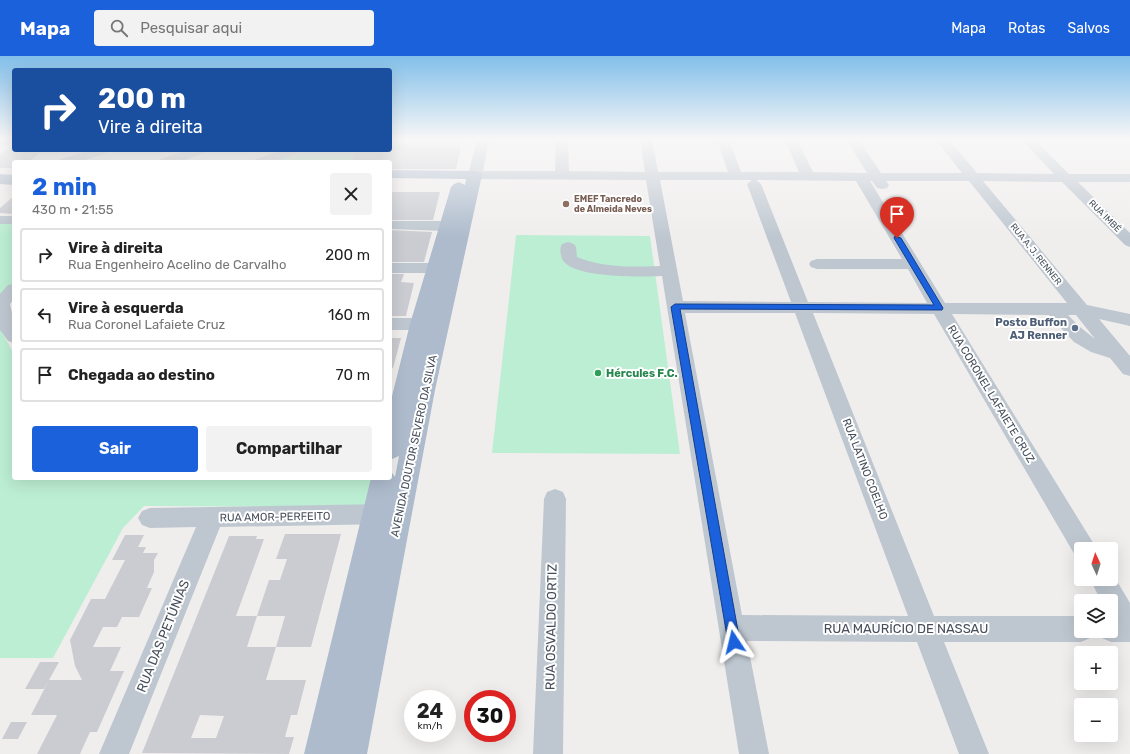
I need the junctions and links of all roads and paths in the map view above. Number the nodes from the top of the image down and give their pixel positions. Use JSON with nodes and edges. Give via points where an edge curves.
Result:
{"nodes":[{"id":1,"x":470,"y":173,"type":"edge"},
{"id":2,"x":650,"y":173,"type":"edge"},
{"id":3,"x":741,"y":173,"type":"edge"},
{"id":4,"x":806,"y":173,"type":"edge"},
{"id":5,"x":867,"y":173,"type":"edge"},
{"id":6,"x":968,"y":173,"type":"edge"},
{"id":7,"x":1061,"y":173,"type":"edge"},
{"id":8,"x":392,"y":174,"type":"edge"},
{"id":9,"x":562,"y":175,"type":"joint"},
{"id":10,"x":808,"y":177,"type":"junction"},
{"id":11,"x":1130,"y":178,"type":"edge"},
{"id":12,"x":468,"y":179,"type":"junction"},
{"id":13,"x":0,"y":180,"type":"edge"},
{"id":14,"x":12,"y":180,"type":"edge"},
{"id":15,"x":745,"y":180,"type":"junction"},
{"id":16,"x":871,"y":181,"type":"junction"},
{"id":17,"x":1070,"y":181,"type":"junction"},
{"id":18,"x":392,"y":182,"type":"edge"},
{"id":19,"x":976,"y":182,"type":"junction"},
{"id":20,"x":1130,"y":185,"type":"edge"},
{"id":21,"x":651,"y":186,"type":"junction"},
{"id":22,"x":604,"y":203,"type":"dead end"},
{"id":23,"x":0,"y":220,"type":"edge"},
{"id":24,"x":12,"y":220,"type":"edge"},
{"id":25,"x":392,"y":225,"type":"edge"},
{"id":26,"x":447,"y":226,"type":"junction"},
{"id":27,"x":1129,"y":240,"type":"edge"},
{"id":28,"x":568,"y":247,"type":"dead end"},
{"id":29,"x":817,"y":264,"type":"dead end"},
{"id":30,"x":913,"y":264,"type":"junction"},
{"id":31,"x":392,"y":268,"type":"edge"},
{"id":32,"x":437,"y":268,"type":"junction"},
{"id":33,"x":669,"y":271,"type":"junction"},
{"id":34,"x":12,"y":291,"type":"edge"},
{"id":35,"x":675,"y":307,"type":"junction"},
{"id":36,"x":802,"y":307,"type":"junction"},
{"id":37,"x":939,"y":308,"type":"junction"},
{"id":38,"x":1054,"y":309,"type":"junction"},
{"id":39,"x":1080,"y":309,"type":"junction"},
{"id":40,"x":1130,"y":320,"type":"edge"},
{"id":41,"x":392,"y":324,"type":"edge"},
{"id":42,"x":430,"y":324,"type":"junction"},
{"id":43,"x":11,"y":327,"type":"edge"},
{"id":44,"x":1116,"y":352,"type":"junction"},
{"id":45,"x":1130,"y":369,"type":"edge"},
{"id":46,"x":397,"y":391,"type":"edge"},
{"id":47,"x":392,"y":434,"type":"edge"},
{"id":48,"x":384,"y":480,"type":"edge"},
{"id":49,"x":555,"y":499,"type":"dead end"},
{"id":50,"x":387,"y":514,"type":"junction"},
{"id":51,"x":150,"y":518,"type":"dead end"},
{"id":52,"x":212,"y":518,"type":"junction"},
{"id":53,"x":1080,"y":542,"type":"edge"},
{"id":54,"x":1106,"y":586,"type":"edge"},
{"id":55,"x":732,"y":628,"type":"junction"},
{"id":56,"x":926,"y":628,"type":"junction"},
{"id":57,"x":1130,"y":628,"type":"edge"},
{"id":58,"x":1074,"y":629,"type":"edge"},
{"id":59,"x":1118,"y":629,"type":"edge"},
{"id":60,"x":114,"y":754,"type":"edge"},
{"id":61,"x":320,"y":754,"type":"edge"},
{"id":62,"x":351,"y":754,"type":"edge"},
{"id":63,"x":548,"y":754,"type":"edge"},
{"id":64,"x":754,"y":754,"type":"edge"},
{"id":65,"x":974,"y":754,"type":"edge"}],
"edges":[{"from":1,"to":12,"type":"street","name":"AVENIDA DOUTOR SEVERO DA SILVA"},
{"from":2,"to":21,"type":"street"},
{"from":3,"to":15,"type":"street","name":"RUA LATINO COELHO"},
{"from":4,"to":10,"type":"street"},
{"from":5,"to":16,"type":"street","name":"RUA CORONEL LAFAIETE CRUZ"},
{"from":6,"to":19,"type":"street","name":"RUA A. J. RENNER"},
{"from":7,"to":17,"type":"street","name":"RUA IMBÉ"},
{"from":8,"to":12,"type":"main road"},
{"from":9,"to":12,"type":"street"},
{"from":9,"to":21,"type":"street"},
{"from":10,"to":15,"type":"street"},
{"from":10,"to":16,"type":"street"},
{"from":11,"to":17,"type":"street"},
{"from":12,"to":18,"type":"main road"},
{"from":12,"to":21,"type":"street"},
{"from":12,"to":26,"type":"main road","name":"AVENIDA DOUTOR SEVERO DA SILVA"},
{"from":12,"to":42,"type":"main road","name":"AVENIDA DOUTOR SEVERO DA SILVA"},
{"from":13,"to":14,"type":"main road"},
{"from":15,"to":16,"type":"street"},
{"from":15,"to":21,"type":"street"},
{"from":15,"to":21,"type":"street"},
{"from":15,"to":36,"type":"street","name":"RUA LATINO COELHO"},
{"from":16,"to":19,"type":"street"},
{"from":16,"to":30,"type":"street","name":"RUA CORONEL LAFAIETE CRUZ"},
{"from":17,"to":19,"type":"street"},
{"from":17,"to":20,"type":"street"},
{"from":17,"to":27,"type":"street","name":"RUA IMBÉ"},
{"from":19,"to":39,"type":"street","name":"RUA A. J. RENNER"},
{"from":21,"to":22,"type":"path"},
{"from":21,"to":33,"type":"street"},
{"from":23,"to":24,"type":"street"},
{"from":25,"to":26,"type":"street"},
{"from":26,"to":32,"type":"main road","name":"AVENIDA DOUTOR SEVERO DA SILVA"},
{"from":28,"to":33,"type":"street","via":[[569,260],[585,268],[606,272]]},
{"from":29,"to":30,"type":"street"},
{"from":30,"to":37,"type":"street","name":"RUA CORONEL LAFAIETE CRUZ"},
{"from":31,"to":32,"type":"street"},
{"from":32,"to":42,"type":"main road","name":"AVENIDA DOUTOR SEVERO DA SILVA"},
{"from":33,"to":35,"type":"street"},
{"from":34,"to":43,"type":"street","via":[[1,303]]},
{"from":35,"to":36,"type":"street"},
{"from":35,"to":55,"type":"street"},
{"from":36,"to":37,"type":"street"},
{"from":36,"to":56,"type":"street","name":"RUA LATINO COELHO"},
{"from":37,"to":38,"type":"street"},
{"from":37,"to":53,"type":"street","name":"RUA CORONEL LAFAIETE CRUZ"},
{"from":38,"to":39,"type":"street"},
{"from":38,"to":44,"type":"street","via":[[1065,324],[1095,348]]},
{"from":39,"to":40,"type":"street"},
{"from":39,"to":44,"type":"street","name":"RUA A. J. RENNER"},
{"from":41,"to":42,"type":"street"},
{"from":42,"to":46,"type":"main road","name":"AVENIDA DOUTOR SEVERO DA SILVA"},
{"from":42,"to":50,"type":"main road","name":"AVENIDA DOUTOR SEVERO DA SILVA","via":[[424,390]]},
{"from":44,"to":45,"type":"street","name":"RUA A. J. RENNER"},
{"from":46,"to":47,"type":"main road","name":"AVENIDA DOUTOR SEVERO DA SILVA"},
{"from":48,"to":50,"type":"main road","name":"AVENIDA DOUTOR SEVERO DA SILVA"},
{"from":49,"to":63,"type":"street","name":"RUA OSVALDO ORTIZ"},
{"from":50,"to":52,"type":"street","name":"RUA AMOR-PERFEITO"},
{"from":50,"to":61,"type":"main road","name":"AVENIDA DOUTOR SEVERO DA SILVA"},
{"from":50,"to":62,"type":"main road","name":"AVENIDA DOUTOR SEVERO DA SILVA"},
{"from":51,"to":52,"type":"street","name":"RUA AMOR-PERFEITO"},
{"from":52,"to":60,"type":"street","name":"RUA DAS PETÚNIAS"},
{"from":54,"to":57,"type":"street"},
{"from":55,"to":56,"type":"street","name":"RUA MAURÍCIO DE NASSAU"},
{"from":55,"to":64,"type":"street"},
{"from":56,"to":58,"type":"street","name":"RUA MAURÍCIO DE NASSAU"},
{"from":56,"to":65,"type":"street","name":"RUA LATINO COELHO"},
{"from":57,"to":59,"type":"street"}]}
